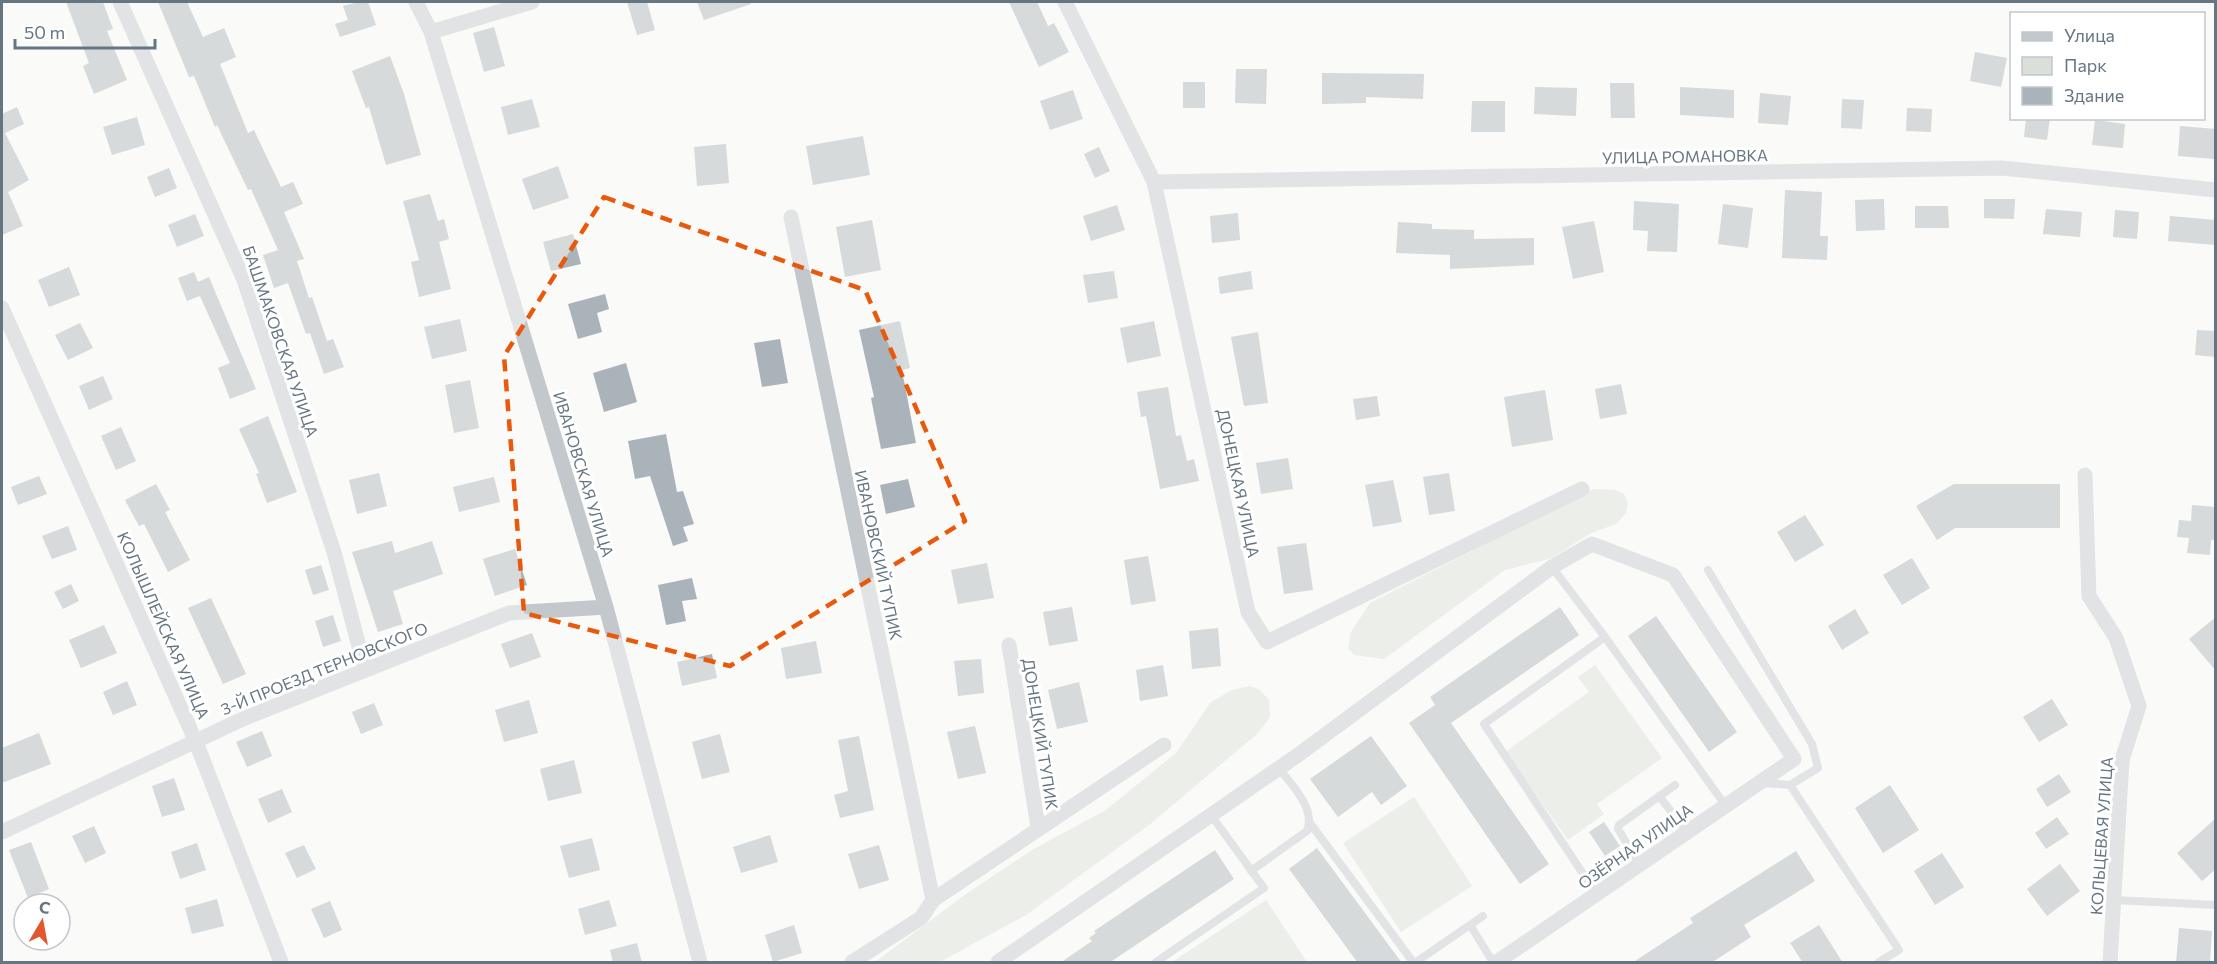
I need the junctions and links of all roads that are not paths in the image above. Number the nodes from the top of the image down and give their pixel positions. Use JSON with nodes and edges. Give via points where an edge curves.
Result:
{"nodes":[{"id":1,"x":120,"y":2,"type":"edge"},
{"id":2,"x":416,"y":2,"type":"edge"},
{"id":3,"x":532,"y":2,"type":"edge"},
{"id":4,"x":1065,"y":2,"type":"edge"},
{"id":5,"x":430,"y":32,"type":"junction"},
{"id":6,"x":1154,"y":182,"type":"junction"},
{"id":7,"x":2216,"y":190,"type":"edge"},
{"id":8,"x":791,"y":217,"type":"dead end"},
{"id":9,"x":2,"y":308,"type":"edge"},
{"id":10,"x":2085,"y":475,"type":"dead end"},
{"id":11,"x":1582,"y":489,"type":"dead end"},
{"id":12,"x":1552,"y":567,"type":"junction"},
{"id":13,"x":1708,"y":570,"type":"dead end"},
{"id":14,"x":606,"y":608,"type":"junction"},
{"id":15,"x":1605,"y":637,"type":"junction"},
{"id":16,"x":1009,"y":645,"type":"dead end"},
{"id":17,"x":365,"y":669,"type":"junction"},
{"id":18,"x":196,"y":742,"type":"junction"},
{"id":19,"x":1164,"y":745,"type":"dead end"},
{"id":20,"x":1280,"y":768,"type":"junction"},
{"id":21,"x":1759,"y":783,"type":"junction"},
{"id":22,"x":1675,"y":785,"type":"dead end"},
{"id":23,"x":1790,"y":785,"type":"junction"},
{"id":24,"x":1659,"y":796,"type":"junction"},
{"id":25,"x":1725,"y":805,"type":"junction"},
{"id":26,"x":1211,"y":815,"type":"junction"},
{"id":27,"x":1310,"y":823,"type":"junction"},
{"id":28,"x":1038,"y":827,"type":"junction"},
{"id":29,"x":2,"y":832,"type":"edge"},
{"id":30,"x":1687,"y":832,"type":"junction"},
{"id":31,"x":1640,"y":865,"type":"junction"},
{"id":32,"x":1251,"y":871,"type":"junction"},
{"id":33,"x":1597,"y":896,"type":"junction"},
{"id":34,"x":933,"y":900,"type":"junction"},
{"id":35,"x":2114,"y":900,"type":"junction"},
{"id":36,"x":2216,"y":905,"type":"edge"},
{"id":37,"x":1483,"y":916,"type":"dead end"},
{"id":38,"x":1470,"y":925,"type":"junction"},
{"id":39,"x":281,"y":963,"type":"edge"},
{"id":40,"x":700,"y":963,"type":"edge"},
{"id":41,"x":852,"y":963,"type":"edge"},
{"id":42,"x":998,"y":963,"type":"edge"},
{"id":43,"x":1156,"y":963,"type":"edge"},
{"id":44,"x":1415,"y":963,"type":"edge"},
{"id":45,"x":1495,"y":963,"type":"edge"},
{"id":46,"x":1879,"y":963,"type":"edge"},
{"id":47,"x":2110,"y":963,"type":"edge"}],
"edges":[{"from":1,"to":17,"type":"street","name":"БАШМАКОВСКАЯ УЛИЦА","via":[[244,280],[333,552]]},
{"from":2,"to":5,"type":"street","name":"ИВАНОВСКАЯ УЛИЦА"},
{"from":3,"to":5,"type":"street"},
{"from":4,"to":6,"type":"street","name":"ДОНЕЦКАЯ УЛИЦА"},
{"from":5,"to":14,"type":"street","name":"ИВАНОВСКАЯ УЛИЦА"},
{"from":6,"to":7,"type":"street","name":"УЛИЦА РОМАНОВКА","via":[[2002,168]]},
{"from":6,"to":11,"type":"street","name":"ДОНЕЦКАЯ УЛИЦА","via":[[1248,612],[1267,642]]},
{"from":8,"to":34,"type":"street","name":"ИВАНОВСКИЙ ТУПИК"},
{"from":9,"to":18,"type":"street","name":"КОЛЫШЛЕЙСКАЯ УЛИЦА"},
{"from":10,"to":35,"type":"street","name":"КОЛЬЦЕВАЯ УЛИЦА","via":[[2089,596],[2116,638],[2139,706],[2122,760]]},
{"from":12,"to":15,"type":"lane"},
{"from":12,"to":20,"type":"street"},
{"from":12,"to":21,"type":"street","name":"ОЗЁРНАЯ УЛИЦА","via":[[1592,544],[1673,575],[1794,759]]},
{"from":13,"to":23,"type":"lane","via":[[1812,744],[1818,768]]},
{"from":14,"to":17,"type":"street","name":"3-Й ПРОЕЗД ТЕРНОВСКОГО","via":[[508,613]]},
{"from":14,"to":40,"type":"street","name":"ИВАНОВСКАЯ УЛИЦА"},
{"from":15,"to":25,"type":"lane"},
{"from":15,"to":33,"type":"lane","via":[[1484,723]]},
{"from":16,"to":28,"type":"street","name":"ДОНЕЦКИЙ ТУПИК"},
{"from":17,"to":18,"type":"street","name":"3-Й ПРОЕЗД ТЕРНОВСКОГО"},
{"from":18,"to":29,"type":"street","name":"3-Й ПРОЕЗД ТЕРНОВСКОГО"},
{"from":18,"to":39,"type":"street","name":"КОЛЫШЛЕЙСКАЯ УЛИЦА"},
{"from":19,"to":28,"type":"street"},
{"from":20,"to":26,"type":"street"},
{"from":20,"to":27,"type":"lane","via":[[1309,812]]},
{"from":21,"to":23,"type":"lane"},
{"from":21,"to":25,"type":"street","name":"ОЗЁРНАЯ УЛИЦА"},
{"from":22,"to":24,"type":"lane"},
{"from":23,"to":46,"type":"lane","via":[[1899,950]]},
{"from":24,"to":30,"type":"lane"},
{"from":24,"to":31,"type":"lane","via":[[1619,825]]},
{"from":25,"to":30,"type":"street","name":"ОЗЁРНАЯ УЛИЦА"},
{"from":26,"to":32,"type":"lane"},
{"from":26,"to":42,"type":"street"},
{"from":27,"to":32,"type":"lane","via":[[1307,831]]},
{"from":27,"to":44,"type":"lane"},
{"from":28,"to":34,"type":"street"},
{"from":30,"to":31,"type":"street","name":"ОЗЁРНАЯ УЛИЦА"},
{"from":31,"to":33,"type":"street","name":"ОЗЁРНАЯ УЛИЦА"},
{"from":32,"to":43,"type":"lane","via":[[1264,888]]},
{"from":33,"to":45,"type":"street","name":"ОЗЁРНАЯ УЛИЦА"},
{"from":34,"to":41,"type":"street","via":[[921,918]]},
{"from":35,"to":36,"type":"lane"},
{"from":35,"to":47,"type":"street","name":"КОЛЬЦЕВАЯ УЛИЦА"},
{"from":37,"to":38,"type":"lane"},
{"from":38,"to":44,"type":"lane"},
{"from":38,"to":45,"type":"lane"}]}
